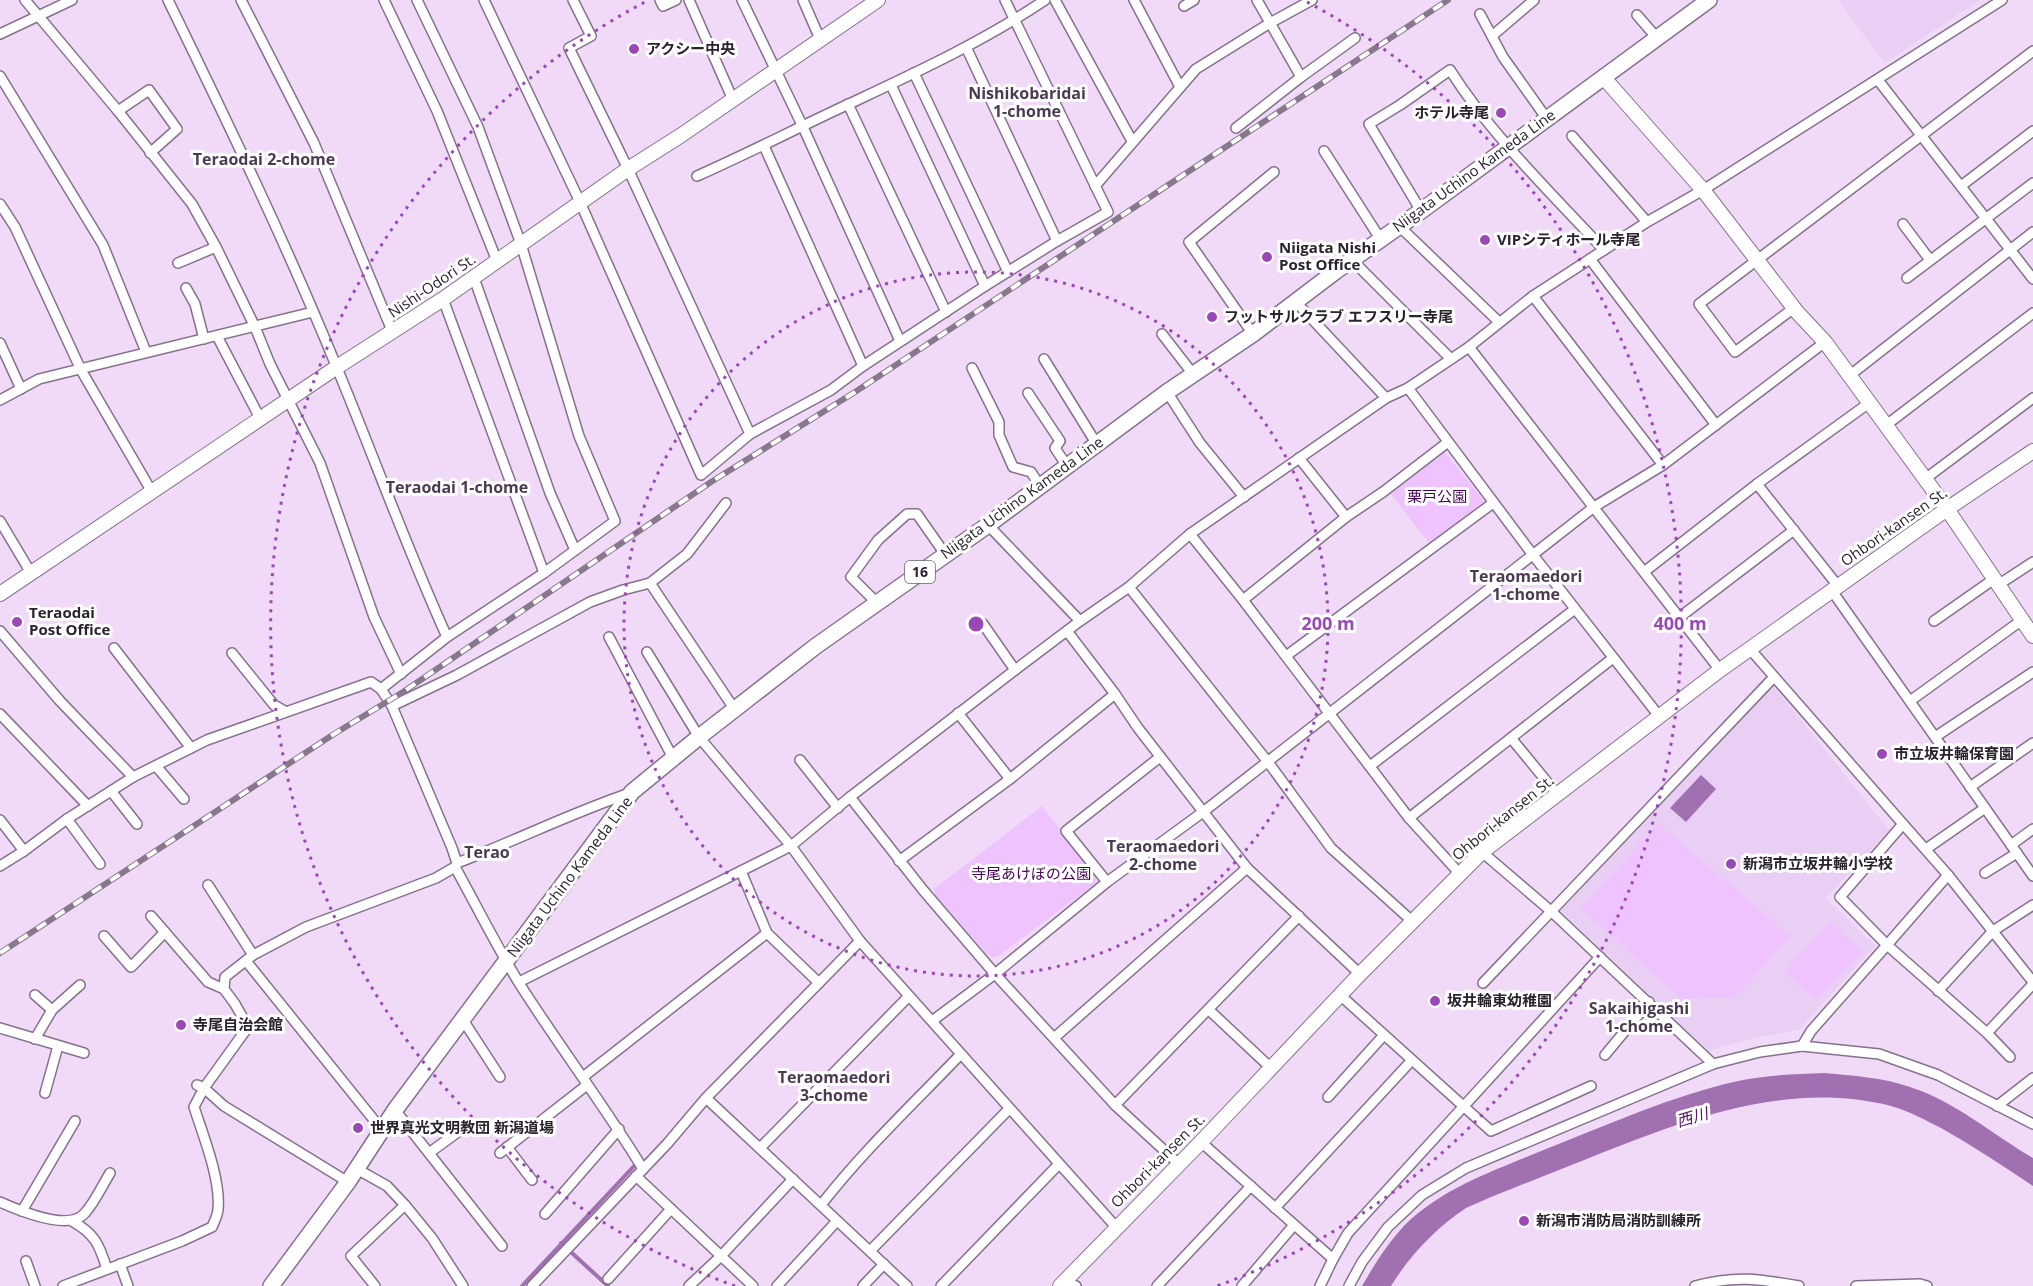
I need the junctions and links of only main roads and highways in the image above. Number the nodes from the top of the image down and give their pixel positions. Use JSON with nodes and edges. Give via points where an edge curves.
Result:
{"nodes":[{"id":1,"x":1709,"y":0,"type":"edge"},
{"id":2,"x":271,"y":1286,"type":"edge"}],
"edges":[{"from":1,"to":2,"type":"main road","name":"Niigata Uchino Kameda Line","number":"16","via":[[816,646],[632,792],[395,1110],[348,1182]]}]}
